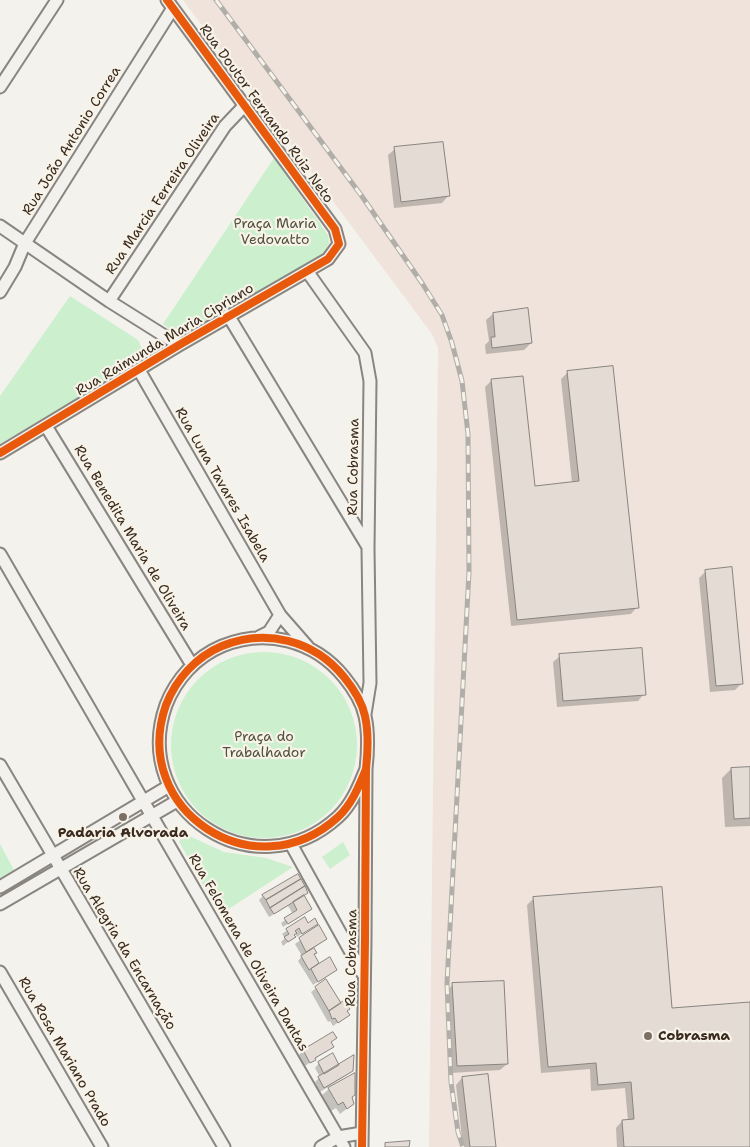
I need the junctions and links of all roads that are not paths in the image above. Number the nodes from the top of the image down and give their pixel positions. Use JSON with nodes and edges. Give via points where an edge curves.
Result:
{"nodes":[{"id":1,"x":57,"y":0,"type":"edge"},
{"id":2,"x":170,"y":4,"type":"edge"},
{"id":3,"x":0,"y":87,"type":"edge"},
{"id":4,"x":245,"y":105,"type":"junction"},
{"id":5,"x":0,"y":226,"type":"edge"},
{"id":6,"x":25,"y":242,"type":"junction"},
{"id":7,"x":339,"y":244,"type":"joint"},
{"id":8,"x":307,"y":271,"type":"junction"},
{"id":9,"x":0,"y":292,"type":"edge"},
{"id":10,"x":109,"y":300,"type":"junction"},
{"id":11,"x":228,"y":315,"type":"junction"},
{"id":12,"x":179,"y":345,"type":"junction"},
{"id":13,"x":139,"y":370,"type":"junction"},
{"id":14,"x":46,"y":426,"type":"junction"},
{"id":15,"x":0,"y":453,"type":"edge"},
{"id":16,"x":368,"y":548,"type":"junction"},
{"id":17,"x":0,"y":554,"type":"edge"},
{"id":18,"x":280,"y":615,"type":"junction"},
{"id":19,"x":259,"y":637,"type":"junction"},
{"id":20,"x":308,"y":647,"type":"junction"},
{"id":21,"x":192,"y":665,"type":"junction"},
{"id":22,"x":370,"y":683,"type":"junction"},
{"id":23,"x":354,"y":688,"type":"junction"},
{"id":24,"x":365,"y":714,"type":"junction"},
{"id":25,"x":0,"y":765,"type":"edge"},
{"id":26,"x":366,"y":769,"type":"junction"},
{"id":27,"x":169,"y":786,"type":"junction"},
{"id":28,"x":177,"y":801,"type":"junction"},
{"id":29,"x":142,"y":802,"type":"junction"},
{"id":30,"x":151,"y":816,"type":"junction"},
{"id":31,"x":291,"y":844,"type":"junction"},
{"id":32,"x":52,"y":856,"type":"junction"},
{"id":33,"x":60,"y":868,"type":"junction"},
{"id":34,"x":0,"y":887,"type":"edge"},
{"id":35,"x":0,"y":904,"type":"edge"},
{"id":36,"x":345,"y":939,"type":"junction"},
{"id":37,"x":365,"y":940,"type":"junction"},
{"id":38,"x":0,"y":972,"type":"edge"},
{"id":39,"x":364,"y":976,"type":"junction"},
{"id":40,"x":362,"y":1133,"type":"junction"},
{"id":41,"x":341,"y":1142,"type":"edge"},
{"id":42,"x":102,"y":1147,"type":"edge"},
{"id":43,"x":224,"y":1147,"type":"edge"},
{"id":44,"x":321,"y":1147,"type":"edge"},
{"id":45,"x":362,"y":1147,"type":"edge"}],
"edges":[{"from":1,"to":3,"type":"street"},
{"from":2,"to":4,"type":"street","name":"Rua Doutor Fernando Ruiz Neto"},
{"from":2,"to":6,"type":"street","name":"Rua João Antonio Correa"},
{"from":4,"to":7,"type":"street","name":"Rua Doutor Fernando Ruiz Neto","via":[[335,229]]},
{"from":4,"to":10,"type":"street","name":"Rua Marcia Ferreira Oliveira","via":[[225,126]]},
{"from":5,"to":6,"type":"street"},
{"from":6,"to":9,"type":"street","name":"Rua João Antonio Correa"},
{"from":6,"to":10,"type":"street"},
{"from":7,"to":8,"type":"street","name":"Rua Raimunda Maria Cipriano","via":[[328,259]]},
{"from":8,"to":11,"type":"street","name":"Rua Raimunda Maria Cipriano"},
{"from":8,"to":16,"type":"street","name":"Rua Cobrasma","via":[[365,353],[370,381]]},
{"from":10,"to":12,"type":"street"},
{"from":11,"to":12,"type":"street","name":"Rua Raimunda Maria Cipriano"},
{"from":11,"to":16,"type":"street"},
{"from":12,"to":13,"type":"street","name":"Rua Raimunda Maria Cipriano"},
{"from":13,"to":14,"type":"street","name":"Rua Raimunda Maria Cipriano"},
{"from":13,"to":18,"type":"street","name":"Rua Luna Tavares Isabela"},
{"from":14,"to":15,"type":"street","name":"Rua Raimunda Maria Cipriano"},
{"from":14,"to":21,"type":"street","name":"Rua Benedita Maria de Oliveira"},
{"from":16,"to":22,"type":"street","name":"Rua Cobrasma"},
{"from":17,"to":29,"type":"street","name":"Rua Felomena de Oliveira Dantas"},
{"from":18,"to":19,"type":"street","via":[[269,632]]},
{"from":18,"to":20,"type":"street","name":"Rua Luna Tavares Isabela"},
{"from":19,"to":20,"type":"street","via":[[284,639]]},
{"from":19,"to":21,"type":"street","via":[[234,641]]},
{"from":20,"to":23,"type":"street","via":[[334,664]]},
{"from":21,"to":27,"type":"street","via":[[172,691],[160,722],[159,755]]},
{"from":22,"to":23,"type":"street"},
{"from":22,"to":24,"type":"street","name":"Rua Cobrasma"},
{"from":23,"to":24,"type":"street"},
{"from":24,"to":26,"type":"street","via":[[369,742]]},
{"from":25,"to":32,"type":"street","name":"Rua Alegria da Encarnação"},
{"from":26,"to":31,"type":"street","via":[[355,795],[338,817],[317,834]]},
{"from":26,"to":37,"type":"street","name":"Rua Cobrasma"},
{"from":27,"to":28,"type":"street"},
{"from":27,"to":29,"type":"street"},
{"from":28,"to":30,"type":"street"},
{"from":28,"to":31,"type":"street","via":[[190,817],[225,840],[257,847]]},
{"from":29,"to":30,"type":"street","name":"Rua Felomena de Oliveira Dantas"},
{"from":29,"to":32,"type":"street"},
{"from":30,"to":33,"type":"street"},
{"from":30,"to":41,"type":"street","name":"Rua Felomena de Oliveira Dantas"},
{"from":31,"to":36,"type":"street","name":"Rua Cobrasma"},
{"from":32,"to":33,"type":"street","name":"Rua Alegria da Encarnação"},
{"from":32,"to":34,"type":"street"},
{"from":33,"to":35,"type":"street"},
{"from":33,"to":43,"type":"street","name":"Rua Alegria da Encarnação"},
{"from":36,"to":37,"type":"street","name":"Rua Cobrasma","via":[[354,943]]},
{"from":36,"to":39,"type":"street","name":"Rua Cobrasma"},
{"from":37,"to":39,"type":"street","name":"Rua Cobrasma"},
{"from":38,"to":42,"type":"street","name":"Rua Rosa Mariano Prado"},
{"from":39,"to":40,"type":"street","name":"Rua Cobrasma"},
{"from":40,"to":41,"type":"street"},
{"from":40,"to":45,"type":"street","name":"Rua Cobrasma"},
{"from":41,"to":44,"type":"street"}]}
